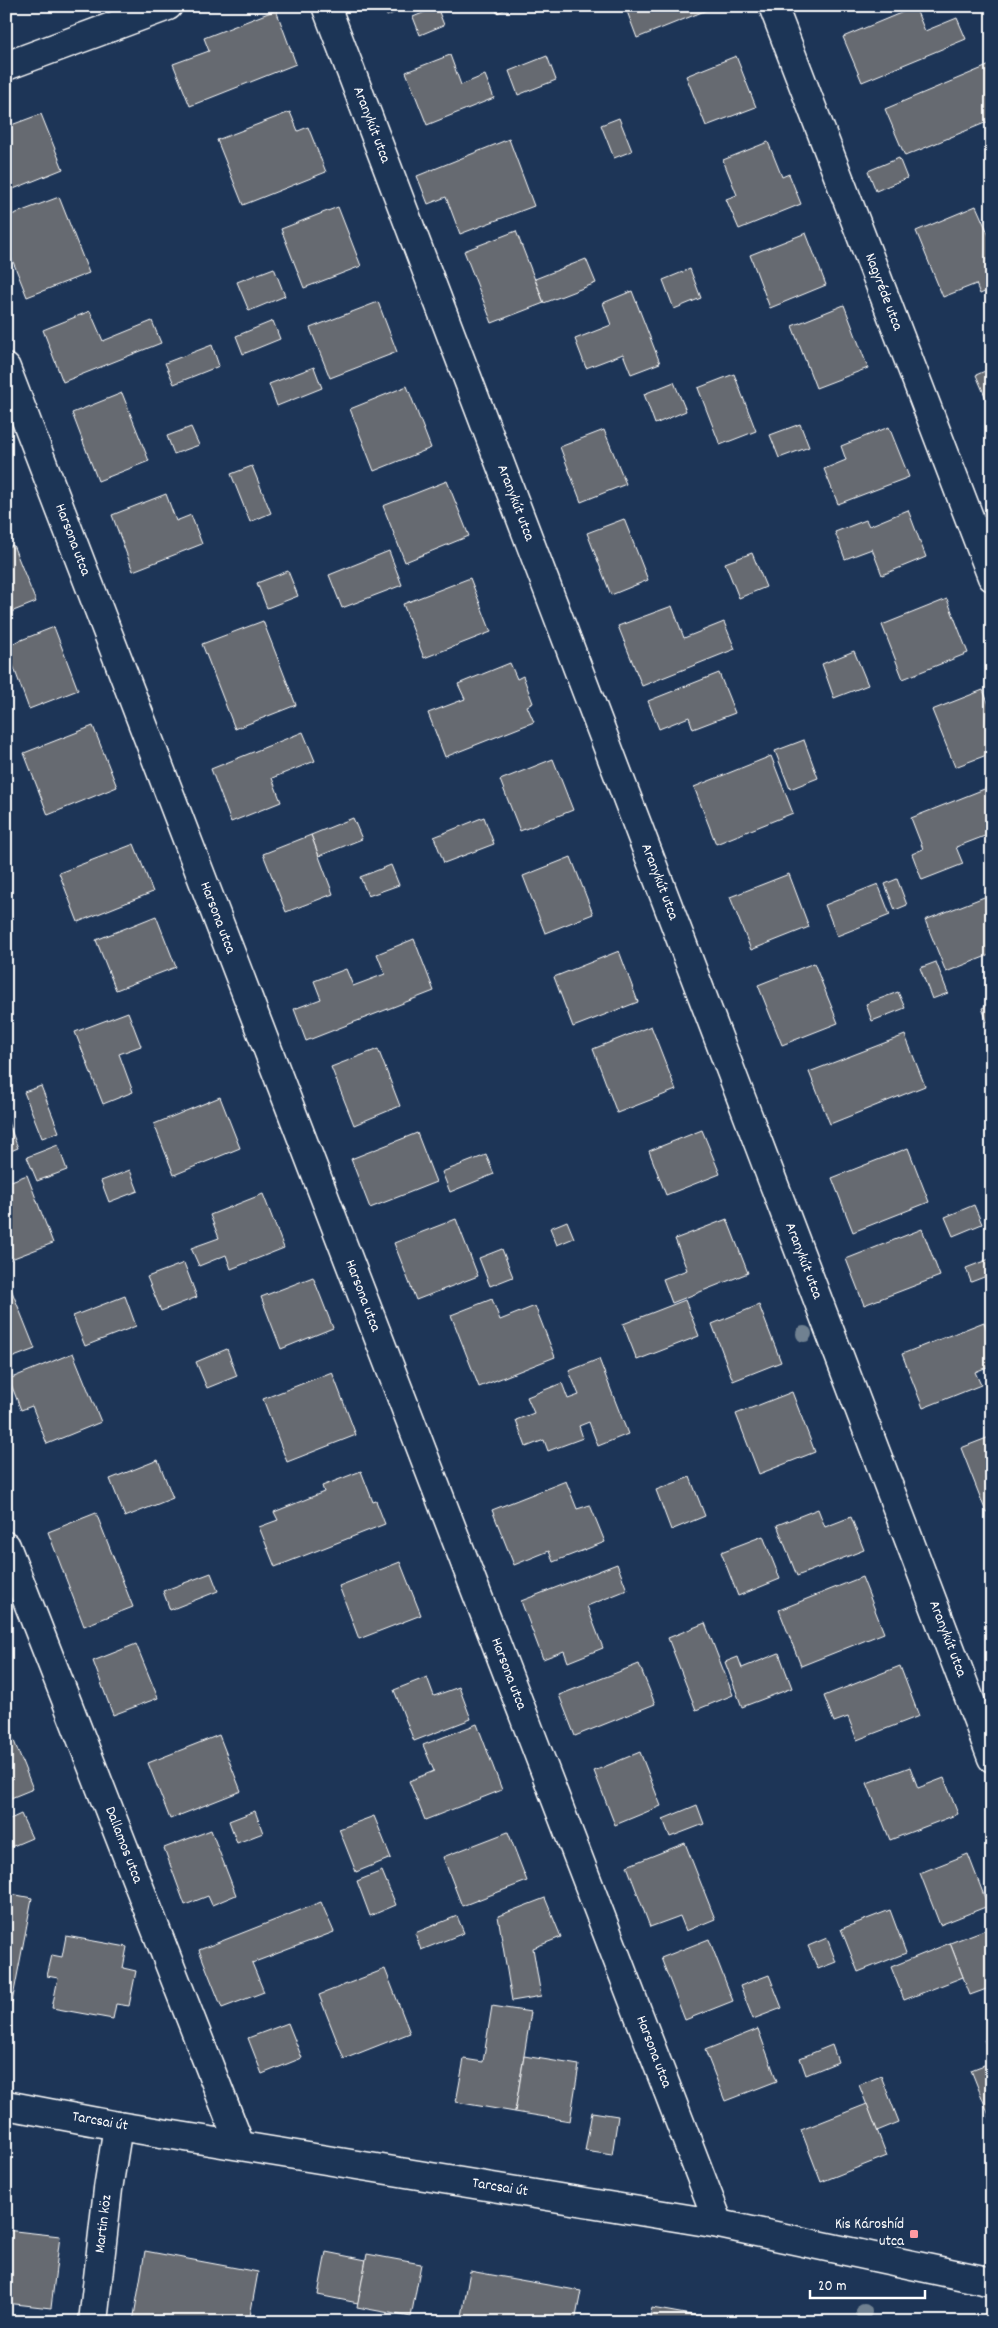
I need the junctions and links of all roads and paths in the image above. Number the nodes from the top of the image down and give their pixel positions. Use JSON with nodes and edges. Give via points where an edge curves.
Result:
{"nodes":[{"id":1,"x":168,"y":6,"type":"edge"},
{"id":2,"x":326,"y":6,"type":"edge"},
{"id":3,"x":773,"y":6,"type":"edge"},
{"id":4,"x":6,"y":66,"type":"edge"},
{"id":5,"x":6,"y":368,"type":"edge"},
{"id":6,"x":992,"y":577,"type":"edge"},
{"id":7,"x":6,"y":1546,"type":"edge"},
{"id":8,"x":992,"y":1758,"type":"edge"},
{"id":9,"x":6,"y":2105,"type":"edge"},
{"id":10,"x":118,"y":2126,"type":"junction"},
{"id":11,"x":240,"y":2144,"type":"junction"},
{"id":12,"x":719,"y":2224,"type":"junction"},
{"id":13,"x":992,"y":2282,"type":"edge"},
{"id":14,"x":92,"y":2322,"type":"edge"}],
"edges":[{"from":1,"to":4,"type":"street"},
{"from":2,"to":8,"type":"street","name":"Aranykút utca"},
{"from":3,"to":6,"type":"street","name":"Nagyréde utca"},
{"from":5,"to":12,"type":"street","name":"Harsona utca"},
{"from":7,"to":11,"type":"street","name":"Dallamos utca"},
{"from":9,"to":10,"type":"street","name":"Tarcsai út"},
{"from":10,"to":11,"type":"street","name":"Tarcsai út"},
{"from":10,"to":14,"type":"street","name":"Martin köz"},
{"from":11,"to":12,"type":"street","name":"Tarcsai út"},
{"from":12,"to":13,"type":"street","name":"Tarcsai út"}]}
